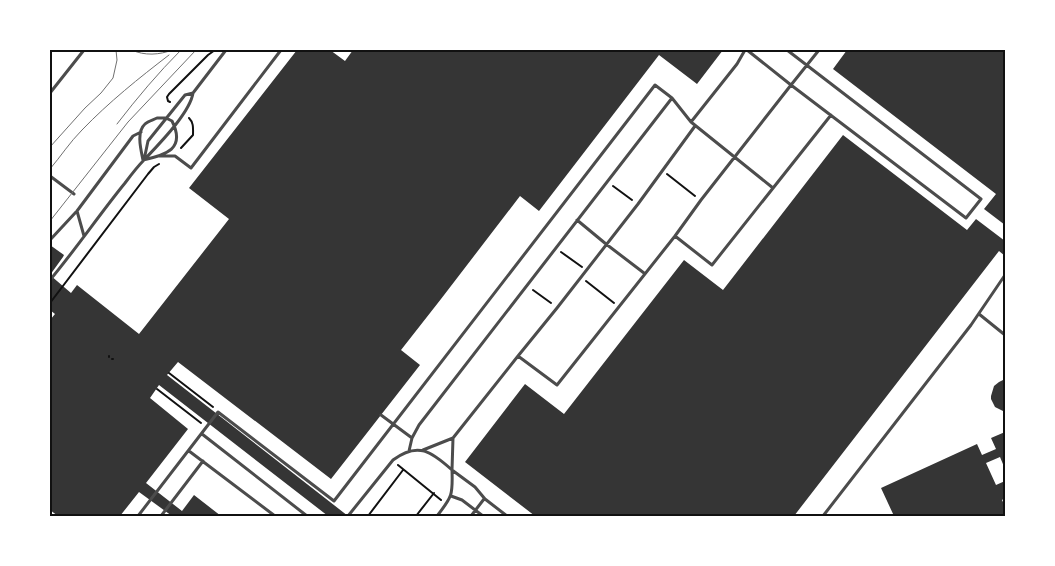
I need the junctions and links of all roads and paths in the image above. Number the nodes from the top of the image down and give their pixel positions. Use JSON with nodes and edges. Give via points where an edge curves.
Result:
{"nodes":[{"id":1,"x":77,"y":50,"type":"edge"},
{"id":2,"x":215,"y":50,"type":"edge"},
{"id":3,"x":226,"y":50,"type":"edge"},
{"id":4,"x":281,"y":50,"type":"edge"},
{"id":5,"x":746,"y":50,"type":"edge"},
{"id":6,"x":787,"y":50,"type":"edge"},
{"id":7,"x":819,"y":50,"type":"edge"},
{"id":8,"x":83,"y":52,"type":"edge"},
{"id":9,"x":807,"y":66,"type":"junction"},
{"id":10,"x":791,"y":85,"type":"junction"},
{"id":11,"x":193,"y":93,"type":"junction"},
{"id":12,"x":50,"y":94,"type":"edge"},
{"id":13,"x":672,"y":98,"type":"junction"},
{"id":14,"x":173,"y":105,"type":"dead end"},
{"id":15,"x":185,"y":115,"type":"dead end"},
{"id":16,"x":831,"y":115,"type":"junction"},
{"id":17,"x":166,"y":118,"type":"junction"},
{"id":18,"x":691,"y":122,"type":"junction"},
{"id":19,"x":174,"y":126,"type":"junction"},
{"id":20,"x":695,"y":126,"type":"junction"},
{"id":21,"x":141,"y":132,"type":"junction"},
{"id":22,"x":160,"y":156,"type":"junction"},
{"id":23,"x":171,"y":156,"type":"junction"},
{"id":24,"x":734,"y":158,"type":"junction"},
{"id":25,"x":143,"y":160,"type":"junction"},
{"id":26,"x":663,"y":172,"type":"junction"},
{"id":27,"x":50,"y":176,"type":"edge"},
{"id":28,"x":607,"y":181,"type":"junction"},
{"id":29,"x":773,"y":188,"type":"junction"},
{"id":30,"x":74,"y":194,"type":"dead end"},
{"id":31,"x":700,"y":200,"type":"junction"},
{"id":32,"x":638,"y":204,"type":"junction"},
{"id":33,"x":76,"y":211,"type":"junction"},
{"id":34,"x":577,"y":220,"type":"junction"},
{"id":35,"x":675,"y":236,"type":"junction"},
{"id":36,"x":84,"y":237,"type":"junction"},
{"id":37,"x":50,"y":240,"type":"edge"},
{"id":38,"x":606,"y":244,"type":"junction"},
{"id":39,"x":556,"y":249,"type":"junction"},
{"id":40,"x":586,"y":270,"type":"junction"},
{"id":41,"x":644,"y":274,"type":"junction"},
{"id":42,"x":1005,"y":276,"type":"edge"},
{"id":43,"x":580,"y":277,"type":"junction"},
{"id":44,"x":50,"y":280,"type":"edge"},
{"id":45,"x":528,"y":285,"type":"junction"},
{"id":46,"x":50,"y":303,"type":"edge"},
{"id":47,"x":619,"y":306,"type":"junction"},
{"id":48,"x":557,"y":308,"type":"junction"},
{"id":49,"x":978,"y":314,"type":"junction"},
{"id":50,"x":1005,"y":335,"type":"edge"},
{"id":51,"x":518,"y":356,"type":"junction"},
{"id":52,"x":169,"y":373,"type":"dead end"},
{"id":53,"x":157,"y":389,"type":"dead end"},
{"id":54,"x":218,"y":412,"type":"junction"},
{"id":55,"x":381,"y":415,"type":"dead end"},
{"id":56,"x":393,"y":424,"type":"junction"},
{"id":57,"x":207,"y":427,"type":"junction"},
{"id":58,"x":202,"y":434,"type":"junction"},
{"id":59,"x":412,"y":438,"type":"junction"},
{"id":60,"x":453,"y":438,"type":"junction"},
{"id":61,"x":423,"y":450,"type":"junction"},
{"id":62,"x":189,"y":451,"type":"junction"},
{"id":63,"x":409,"y":451,"type":"junction"},
{"id":64,"x":393,"y":460,"type":"junction"},
{"id":65,"x":203,"y":461,"type":"junction"},
{"id":66,"x":402,"y":470,"type":"junction"},
{"id":67,"x":452,"y":470,"type":"junction"},
{"id":68,"x":434,"y":493,"type":"junction"},
{"id":69,"x":451,"y":496,"type":"junction"},
{"id":70,"x":484,"y":499,"type":"junction"},
{"id":71,"x":446,"y":504,"type":"junction"},
{"id":72,"x":476,"y":510,"type":"junction"},
{"id":73,"x":138,"y":516,"type":"edge"},
{"id":74,"x":161,"y":516,"type":"edge"},
{"id":75,"x":275,"y":516,"type":"edge"},
{"id":76,"x":307,"y":516,"type":"edge"},
{"id":77,"x":348,"y":516,"type":"edge"},
{"id":78,"x":368,"y":516,"type":"edge"},
{"id":79,"x":416,"y":516,"type":"edge"},
{"id":80,"x":437,"y":516,"type":"edge"},
{"id":81,"x":471,"y":516,"type":"edge"},
{"id":82,"x":483,"y":516,"type":"edge"},
{"id":83,"x":507,"y":516,"type":"edge"},
{"id":84,"x":823,"y":516,"type":"edge"}],
"edges":[{"from":1,"to":8,"type":"lane"},
{"from":2,"to":14,"type":"path","via":[[169,94],[168,101]]},
{"from":3,"to":11,"type":"lane"},
{"from":4,"to":23,"type":"lane","via":[[191,168]]},
{"from":5,"to":10,"type":"lane"},
{"from":5,"to":18,"type":"lane"},
{"from":6,"to":9,"type":"lane"},
{"from":7,"to":9,"type":"lane"},
{"from":8,"to":12,"type":"lane"},
{"from":9,"to":10,"type":"lane"},
{"from":9,"to":16,"type":"lane","via":[[981,198],[966,218]]},
{"from":10,"to":16,"type":"lane"},
{"from":10,"to":24,"type":"lane"},
{"from":11,"to":17,"type":"lane","via":[[185,95]]},
{"from":11,"to":19,"type":"lane","via":[[192,100]]},
{"from":13,"to":18,"type":"lane"},
{"from":13,"to":28,"type":"lane"},
{"from":13,"to":56,"type":"lane","via":[[655,85]]},
{"from":15,"to":23,"type":"path","via":[[191,120],[193,135]]},
{"from":16,"to":29,"type":"lane"},
{"from":17,"to":19,"type":"lane"},
{"from":17,"to":21,"type":"lane","via":[[157,118],[146,124]]},
{"from":17,"to":25,"type":"lane","via":[[148,140]]},
{"from":18,"to":20,"type":"lane"},
{"from":19,"to":22,"type":"lane","via":[[177,136],[174,146]]},
{"from":19,"to":25,"type":"lane"},
{"from":20,"to":24,"type":"lane"},
{"from":20,"to":26,"type":"lane"},
{"from":21,"to":25,"type":"lane"},
{"from":21,"to":33,"type":"lane","via":[[133,136]]},
{"from":22,"to":23,"type":"lane"},
{"from":22,"to":25,"type":"lane"},
{"from":23,"to":46,"type":"path","via":[[154,167]]},
{"from":24,"to":29,"type":"lane"},
{"from":24,"to":31,"type":"lane"},
{"from":25,"to":36,"type":"lane"},
{"from":26,"to":31,"type":"path"},
{"from":26,"to":32,"type":"lane"},
{"from":27,"to":30,"type":"lane"},
{"from":28,"to":32,"type":"path"},
{"from":28,"to":34,"type":"lane"},
{"from":29,"to":35,"type":"lane","via":[[712,265]]},
{"from":31,"to":35,"type":"lane"},
{"from":32,"to":38,"type":"lane"},
{"from":33,"to":36,"type":"lane"},
{"from":33,"to":37,"type":"lane"},
{"from":34,"to":38,"type":"lane"},
{"from":34,"to":39,"type":"lane"},
{"from":35,"to":41,"type":"lane"},
{"from":36,"to":44,"type":"lane"},
{"from":38,"to":40,"type":"lane"},
{"from":38,"to":41,"type":"lane"},
{"from":39,"to":40,"type":"path"},
{"from":39,"to":45,"type":"lane"},
{"from":40,"to":43,"type":"lane"},
{"from":41,"to":47,"type":"lane"},
{"from":42,"to":49,"type":"lane"},
{"from":43,"to":47,"type":"path"},
{"from":43,"to":48,"type":"lane"},
{"from":45,"to":48,"type":"path"},
{"from":45,"to":59,"type":"lane"},
{"from":47,"to":51,"type":"lane","via":[[557,385]]},
{"from":48,"to":51,"type":"lane"},
{"from":49,"to":50,"type":"lane"},
{"from":49,"to":84,"type":"lane"},
{"from":51,"to":60,"type":"lane"},
{"from":52,"to":54,"type":"path"},
{"from":53,"to":57,"type":"path"},
{"from":54,"to":56,"type":"lane","via":[[334,501]]},
{"from":54,"to":57,"type":"lane"},
{"from":55,"to":56,"type":"lane"},
{"from":56,"to":59,"type":"lane"},
{"from":57,"to":58,"type":"lane"},
{"from":58,"to":62,"type":"lane"},
{"from":58,"to":76,"type":"lane"},
{"from":59,"to":63,"type":"lane"},
{"from":60,"to":61,"type":"lane"},
{"from":60,"to":67,"type":"lane"},
{"from":61,"to":63,"type":"lane"},
{"from":61,"to":67,"type":"lane","via":[[438,457]]},
{"from":62,"to":65,"type":"lane"},
{"from":62,"to":73,"type":"lane"},
{"from":63,"to":64,"type":"lane"},
{"from":64,"to":66,"type":"path"},
{"from":64,"to":77,"type":"lane"},
{"from":65,"to":74,"type":"lane"},
{"from":65,"to":75,"type":"lane"},
{"from":66,"to":68,"type":"path"},
{"from":66,"to":78,"type":"path"},
{"from":67,"to":69,"type":"lane"},
{"from":67,"to":70,"type":"lane"},
{"from":68,"to":71,"type":"path"},
{"from":68,"to":79,"type":"path"},
{"from":69,"to":71,"type":"lane"},
{"from":69,"to":72,"type":"lane"},
{"from":70,"to":72,"type":"lane"},
{"from":70,"to":83,"type":"lane"},
{"from":71,"to":80,"type":"lane"},
{"from":72,"to":81,"type":"lane"},
{"from":72,"to":82,"type":"lane"}]}
